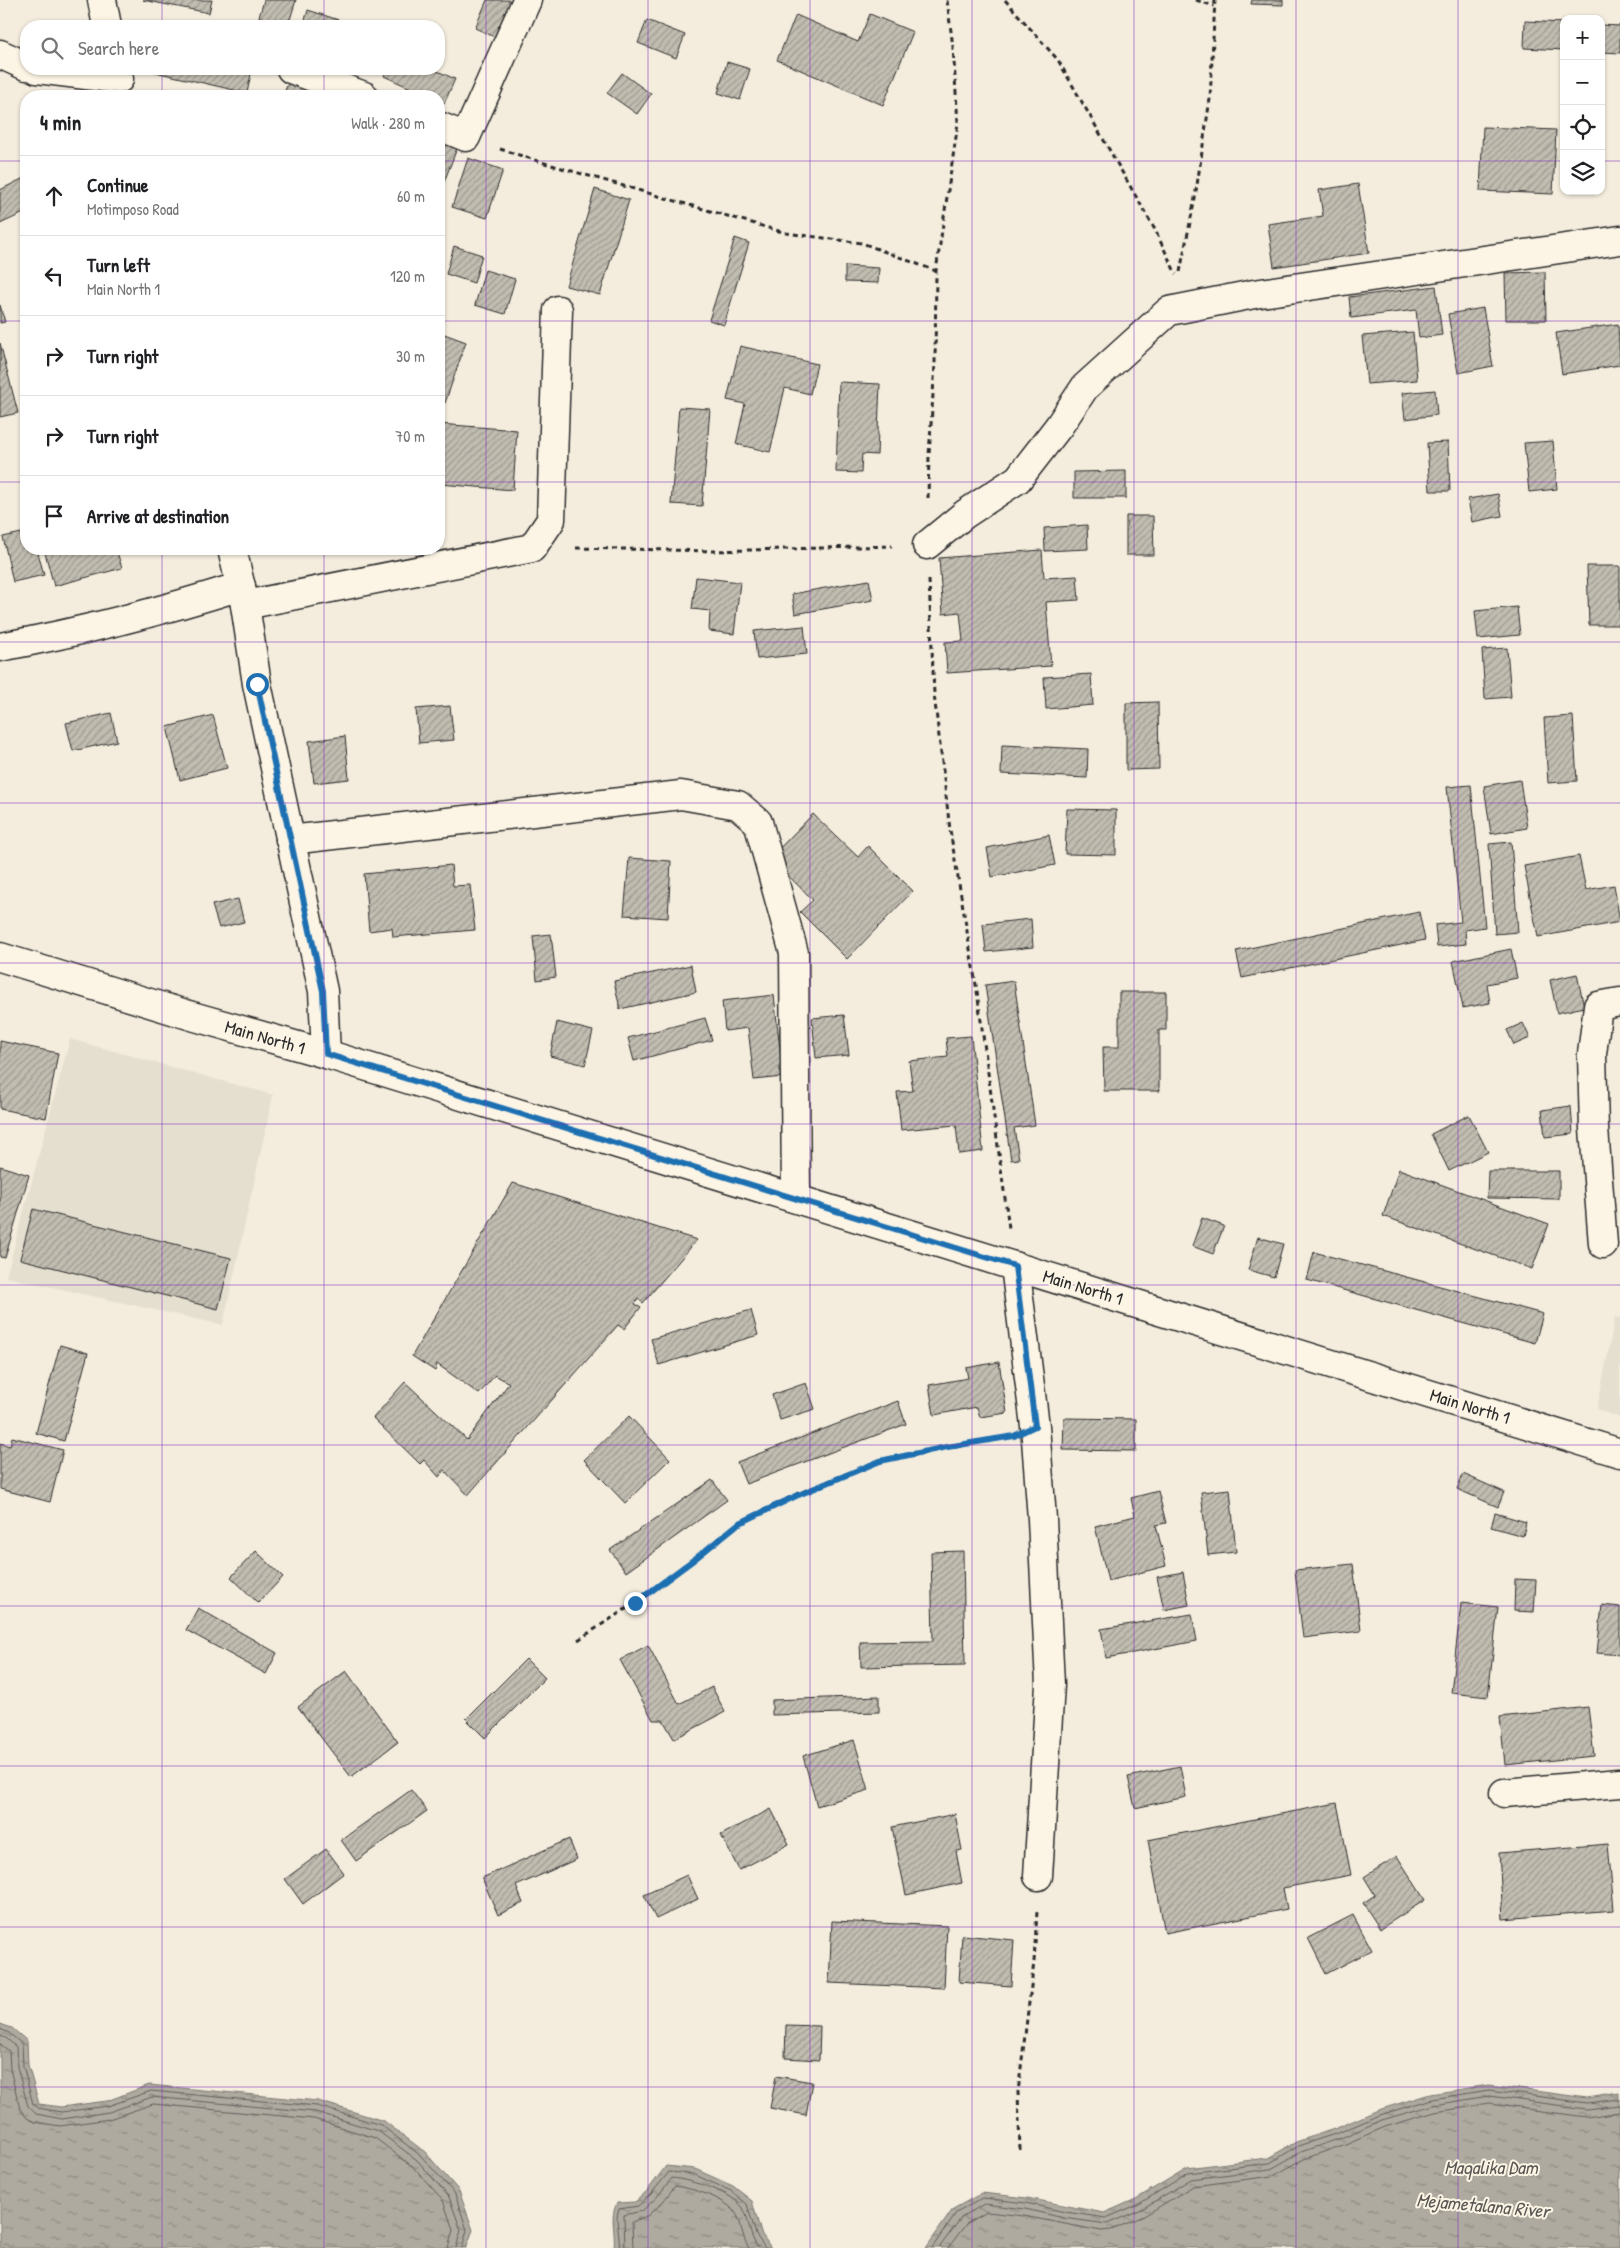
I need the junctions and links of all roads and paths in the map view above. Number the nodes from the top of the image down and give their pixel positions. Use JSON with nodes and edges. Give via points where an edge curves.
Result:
{"nodes":[{"id":1,"x":102,"y":0,"type":"edge"},
{"id":2,"x":527,"y":0,"type":"edge"},
{"id":3,"x":947,"y":0,"type":"edge"},
{"id":4,"x":1005,"y":0,"type":"edge"},
{"id":5,"x":1196,"y":0,"type":"edge"},
{"id":6,"x":1215,"y":0,"type":"edge"},
{"id":7,"x":1214,"y":6,"type":"junction"},
{"id":8,"x":106,"y":20,"type":"edge"},
{"id":9,"x":0,"y":54,"type":"edge"},
{"id":10,"x":20,"y":63,"type":"edge"},
{"id":11,"x":75,"y":75,"type":"edge"},
{"id":12,"x":308,"y":75,"type":"edge"},
{"id":13,"x":120,"y":82,"type":"edge"},
{"id":14,"x":348,"y":90,"type":"edge"},
{"id":15,"x":445,"y":128,"type":"edge"},
{"id":16,"x":466,"y":137,"type":"junction"},
{"id":17,"x":1620,"y":240,"type":"edge"},
{"id":18,"x":936,"y":272,"type":"junction"},
{"id":19,"x":558,"y":310,"type":"dead end"},
{"id":20,"x":928,"y":545,"type":"junction"},
{"id":21,"x":532,"y":548,"type":"junction"},
{"id":22,"x":233,"y":555,"type":"edge"},
{"id":23,"x":243,"y":595,"type":"junction"},
{"id":24,"x":0,"y":647,"type":"edge"},
{"id":25,"x":290,"y":840,"type":"junction"},
{"id":26,"x":0,"y":957,"type":"edge"},
{"id":27,"x":1620,"y":1002,"type":"edge"},
{"id":28,"x":326,"y":1054,"type":"junction"},
{"id":29,"x":796,"y":1198,"type":"junction"},
{"id":30,"x":1603,"y":1244,"type":"dead end"},
{"id":31,"x":1015,"y":1266,"type":"junction"},
{"id":32,"x":1035,"y":1426,"type":"junction"},
{"id":33,"x":1620,"y":1453,"type":"edge"},
{"id":34,"x":578,"y":1640,"type":"dead end"},
{"id":35,"x":1620,"y":1783,"type":"edge"},
{"id":36,"x":1504,"y":1793,"type":"dead end"},
{"id":37,"x":1038,"y":1876,"type":"joint"},
{"id":38,"x":1020,"y":2150,"type":"dead end"}],
"edges":[{"from":1,"to":8,"type":"main road"},
{"from":2,"to":16,"type":"main road"},
{"from":3,"to":18,"type":"path","via":[[958,123]]},
{"from":4,"to":7,"type":"path","via":[[1058,60],[1154,228],[1178,279],[1196,198],[1210,99]]},
{"from":5,"to":7,"type":"path"},
{"from":6,"to":7,"type":"path"},
{"from":9,"to":10,"type":"main road"},
{"from":11,"to":13,"type":"main road"},
{"from":12,"to":14,"type":"main road"},
{"from":15,"to":16,"type":"main road"},
{"from":16,"to":18,"type":"path","via":[[786,233],[862,243]]},
{"from":17,"to":20,"type":"main road","via":[[1254,294],[1169,311],[1085,387],[1018,479],[965,514]]},
{"from":18,"to":20,"type":"path"},
{"from":19,"to":21,"type":"main road","via":[[551,520]]},
{"from":20,"to":21,"type":"path","via":[[714,551]]},
{"from":20,"to":31,"type":"path","via":[[934,694],[950,830],[977,991]]},
{"from":21,"to":23,"type":"main road"},
{"from":22,"to":23,"type":"main road"},
{"from":23,"to":24,"type":"main road","via":[[203,598],[47,639]]},
{"from":23,"to":25,"type":"main road","via":[[257,684]]},
{"from":25,"to":28,"type":"main road","via":[[323,991]]},
{"from":25,"to":29,"type":"main road","via":[[681,795],[738,805],[758,822],[794,953]]},
{"from":26,"to":28,"type":"main road","name":"Main North 1"},
{"from":27,"to":30,"type":"main road","via":[[1598,1006],[1592,1054]]},
{"from":28,"to":29,"type":"main road","name":"Main North 1"},
{"from":29,"to":31,"type":"main road","name":"Main North 1"},
{"from":31,"to":32,"type":"main road"},
{"from":31,"to":33,"type":"main road","name":"Main North 1"},
{"from":32,"to":34,"type":"path","via":[[1014,1436],[880,1461],[796,1496],[738,1524],[642,1598]]},
{"from":32,"to":37,"type":"main road","via":[[1050,1685]]},
{"from":35,"to":36,"type":"main road"},
{"from":37,"to":38,"type":"path","via":[[1034,1962],[1018,2092]]}]}
